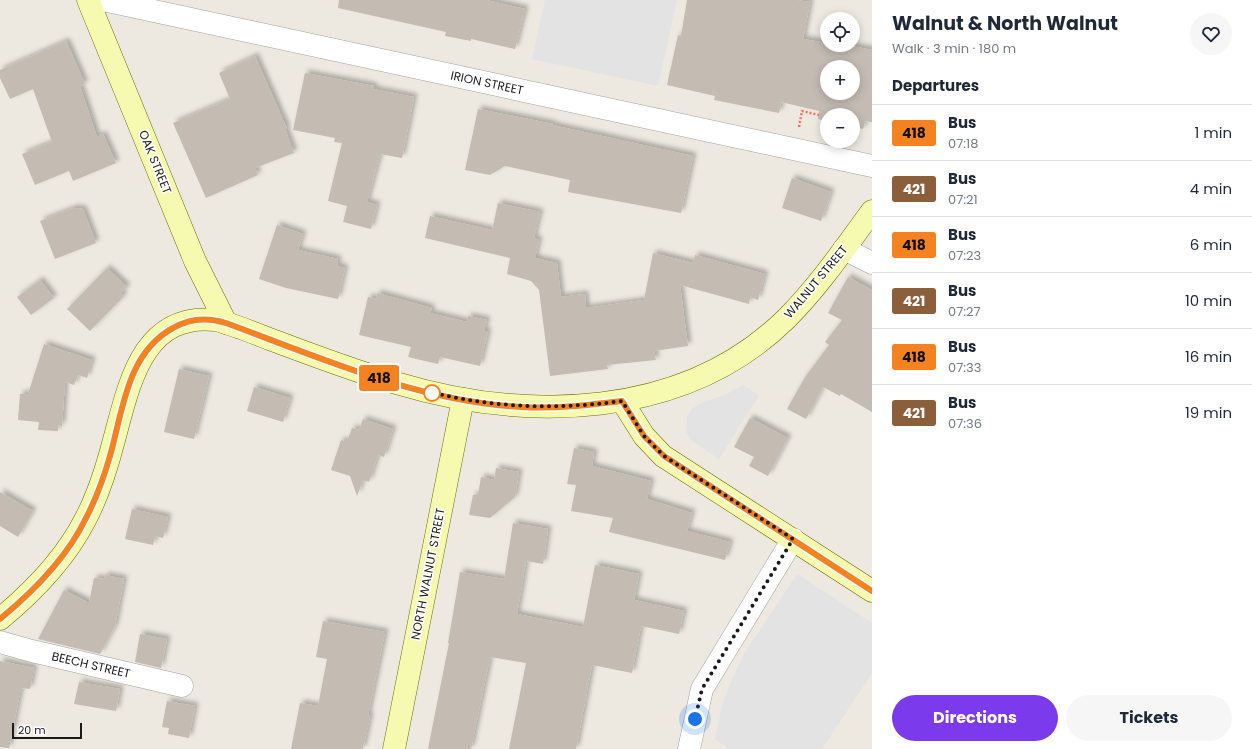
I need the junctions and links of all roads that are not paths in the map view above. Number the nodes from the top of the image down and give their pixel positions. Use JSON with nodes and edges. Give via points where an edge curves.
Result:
{"nodes":[{"id":1,"x":88,"y":0,"type":"edge"},
{"id":2,"x":103,"y":0,"type":"edge"},
{"id":3,"x":872,"y":166,"type":"edge"},
{"id":4,"x":872,"y":211,"type":"edge"},
{"id":5,"x":844,"y":249,"type":"junction"},
{"id":6,"x":872,"y":263,"type":"edge"},
{"id":7,"x":226,"y":323,"type":"junction"},
{"id":8,"x":463,"y":399,"type":"junction"},
{"id":9,"x":622,"y":401,"type":"junction"},
{"id":10,"x":793,"y":539,"type":"junction"},
{"id":11,"x":872,"y":591,"type":"edge"},
{"id":12,"x":0,"y":619,"type":"edge"},
{"id":13,"x":0,"y":642,"type":"edge"},
{"id":14,"x":182,"y":686,"type":"dead end"},
{"id":15,"x":394,"y":749,"type":"edge"},
{"id":16,"x":689,"y":749,"type":"edge"}],
"edges":[{"from":1,"to":7,"type":"main road","name":"OAK STREET","via":[[195,261]]},
{"from":2,"to":3,"type":"street","name":"IRION STREET"},
{"from":4,"to":5,"type":"main road","name":"WALNUT STREET"},
{"from":5,"to":6,"type":"street"},
{"from":5,"to":9,"type":"main road","name":"WALNUT STREET","via":[[802,302],[753,346],[717,368],[687,382]]},
{"from":7,"to":8,"type":"main road","name":"WALNUT STREET","via":[[381,378]]},
{"from":7,"to":12,"type":"main road","name":"WALNUT STREET","via":[[203,319],[186,322],[158,337],[146,350],[127,390],[109,457],[85,520],[68,548],[42,580]]},
{"from":8,"to":9,"type":"main road","name":"WALNUT STREET","via":[[523,407]]},
{"from":8,"to":15,"type":"main road","name":"NORTH WALNUT STREET"},
{"from":9,"to":10,"type":"main road","via":[[644,436],[664,456]]},
{"from":10,"to":11,"type":"main road"},
{"from":10,"to":16,"type":"street","via":[[702,689]]},
{"from":13,"to":14,"type":"street","name":"BEECH STREET"}]}
